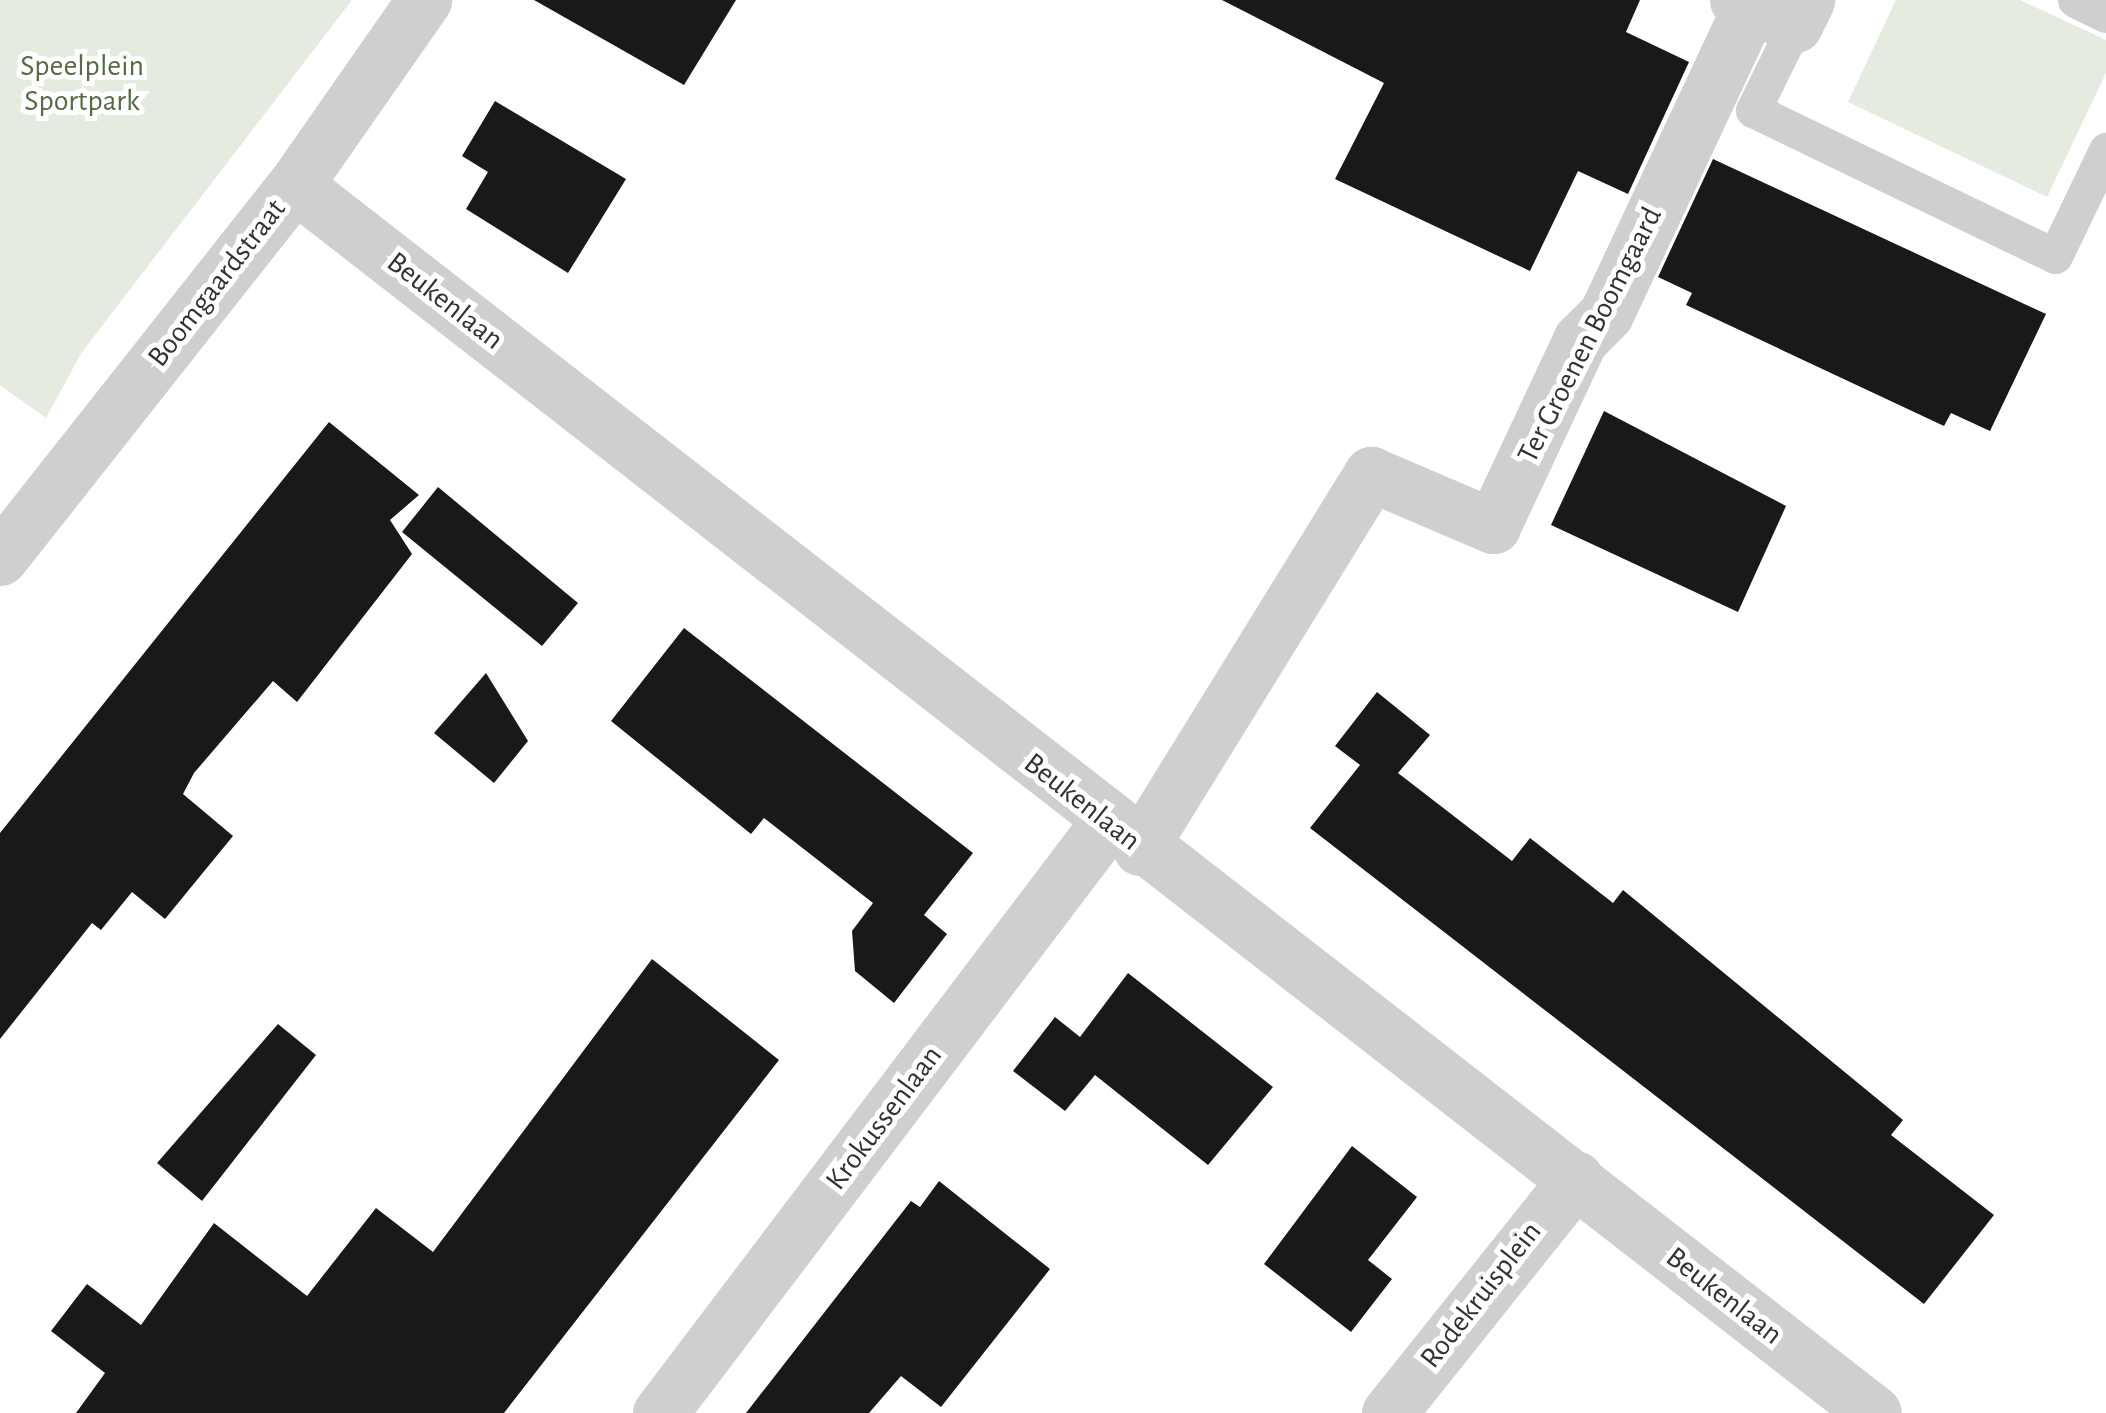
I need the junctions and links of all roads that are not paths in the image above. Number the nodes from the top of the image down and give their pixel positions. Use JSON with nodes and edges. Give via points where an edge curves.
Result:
{"nodes":[{"id":1,"x":424,"y":0,"type":"edge"},
{"id":2,"x":2074,"y":0,"type":"edge"},
{"id":3,"x":1772,"y":8,"type":"edge"},
{"id":4,"x":2106,"y":15,"type":"edge"},
{"id":5,"x":2106,"y":150,"type":"edge"},
{"id":6,"x":296,"y":184,"type":"junction"},
{"id":7,"x":0,"y":558,"type":"edge"},
{"id":8,"x":1124,"y":835,"type":"junction"},
{"id":9,"x":1576,"y":1179,"type":"junction"},
{"id":10,"x":660,"y":1413,"type":"edge"},
{"id":11,"x":1389,"y":1413,"type":"edge"},
{"id":12,"x":1874,"y":1413,"type":"edge"}],
"edges":[{"from":1,"to":6,"type":"street","name":"Boomgaardstraat"},
{"from":2,"to":4,"type":"lane"},
{"from":3,"to":5,"type":"lane","via":[[1753,110],[2055,256]]},
{"from":3,"to":8,"type":"street","name":"Ter Groenen Boomgaard","via":[[1606,314],[1580,340],[1494,526],[1371,474]]},
{"from":6,"to":7,"type":"street","name":"Boomgaardstraat"},
{"from":6,"to":8,"type":"street","name":"Beukenlaan"},
{"from":8,"to":9,"type":"street","name":"Beukenlaan"},
{"from":8,"to":10,"type":"street","name":"Krokussenlaan"},
{"from":9,"to":11,"type":"street","name":"Rodekruisplein"},
{"from":9,"to":12,"type":"street","name":"Beukenlaan"}]}
